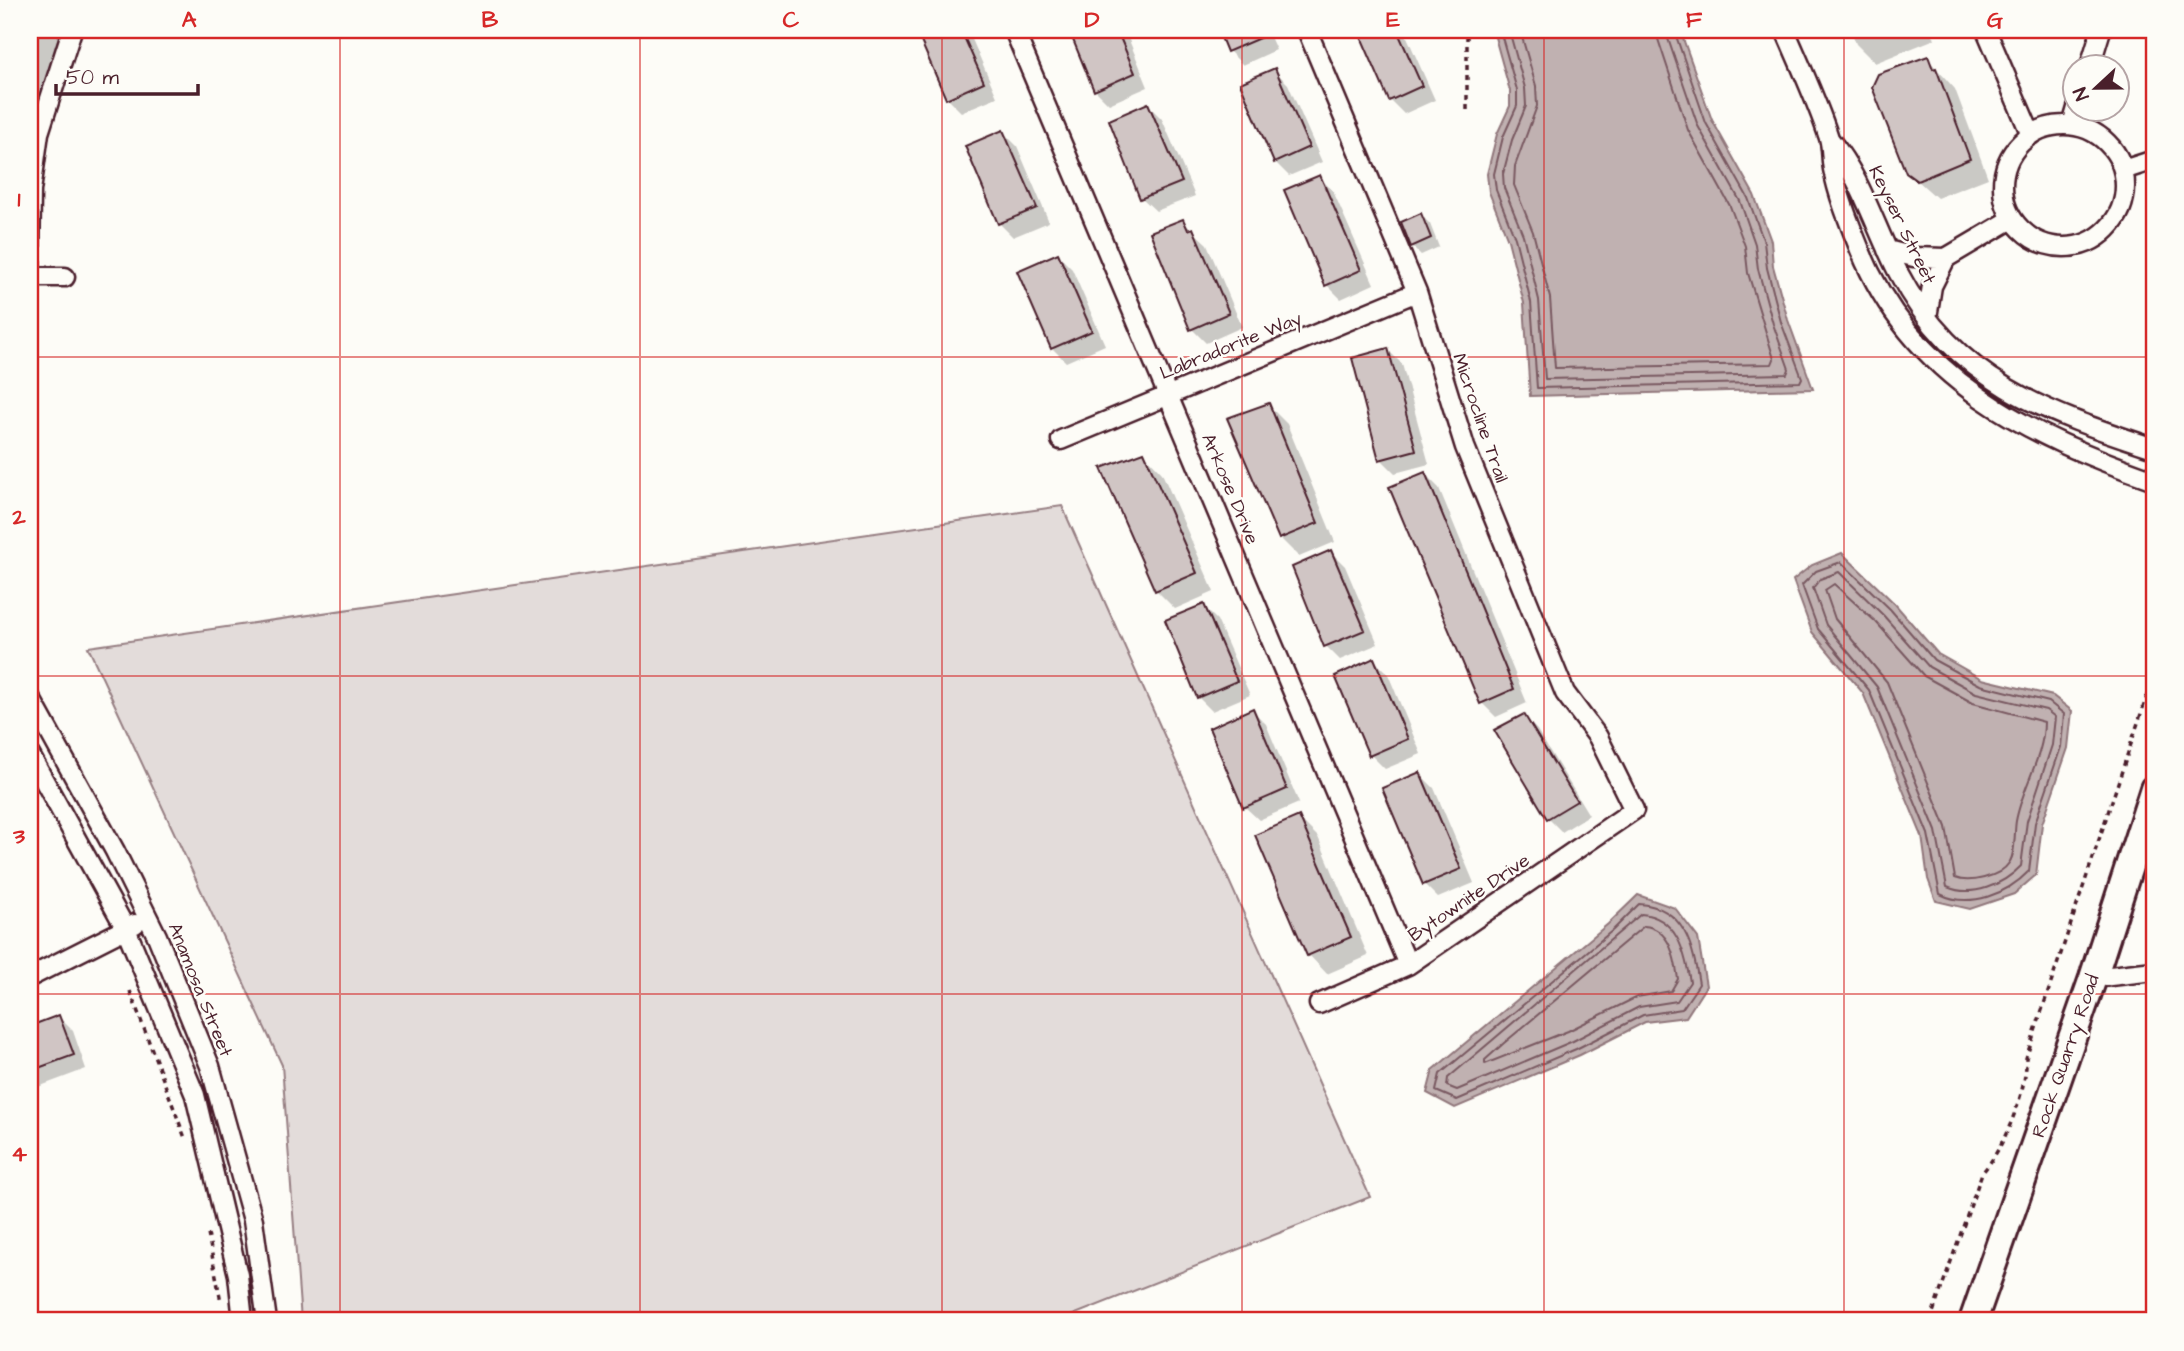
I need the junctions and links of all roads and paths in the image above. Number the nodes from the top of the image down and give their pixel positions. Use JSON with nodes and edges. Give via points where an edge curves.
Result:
{"nodes":[{"id":1,"x":72,"y":30,"type":"edge"},
{"id":2,"x":1014,"y":30,"type":"edge"},
{"id":3,"x":1307,"y":30,"type":"edge"},
{"id":4,"x":1467,"y":30,"type":"edge"},
{"id":5,"x":1785,"y":30,"type":"edge"},
{"id":6,"x":1986,"y":30,"type":"edge"},
{"id":7,"x":2101,"y":30,"type":"edge"},
{"id":8,"x":2094,"y":52,"type":"edge"},
{"id":9,"x":1467,"y":110,"type":"dead end"},
{"id":10,"x":2062,"y":122,"type":"edge"},
{"id":11,"x":2082,"y":122,"type":"edge"},
{"id":12,"x":2031,"y":135,"type":"junction"},
{"id":13,"x":1830,"y":140,"type":"junction"},
{"id":14,"x":2154,"y":160,"type":"edge"},
{"id":15,"x":2123,"y":170,"type":"junction"},
{"id":16,"x":2012,"y":219,"type":"junction"},
{"id":17,"x":1887,"y":250,"type":"junction"},
{"id":18,"x":1946,"y":258,"type":"junction"},
{"id":19,"x":30,"y":266,"type":"edge"},
{"id":20,"x":30,"y":277,"type":"edge"},
{"id":21,"x":65,"y":277,"type":"dead end"},
{"id":22,"x":1417,"y":292,"type":"junction"},
{"id":23,"x":1927,"y":318,"type":"junction"},
{"id":24,"x":1168,"y":395,"type":"junction"},
{"id":25,"x":1061,"y":440,"type":"dead end"},
{"id":26,"x":2154,"y":448,"type":"edge"},
{"id":27,"x":2154,"y":480,"type":"edge"},
{"id":28,"x":2154,"y":675,"type":"edge"},
{"id":29,"x":30,"y":697,"type":"edge"},
{"id":30,"x":30,"y":755,"type":"edge"},
{"id":31,"x":2154,"y":789,"type":"edge"},
{"id":32,"x":1634,"y":810,"type":"joint"},
{"id":33,"x":148,"y":918,"type":"junction"},
{"id":34,"x":126,"y":929,"type":"junction"},
{"id":35,"x":1408,"y":965,"type":"junction"},
{"id":36,"x":2154,"y":971,"type":"edge"},
{"id":37,"x":30,"y":977,"type":"edge"},
{"id":38,"x":2093,"y":978,"type":"junction"},
{"id":39,"x":125,"y":979,"type":"dead end"},
{"id":40,"x":1319,"y":1004,"type":"dead end"},
{"id":41,"x":187,"y":1145,"type":"dead end"},
{"id":42,"x":206,"y":1225,"type":"dead end"},
{"id":43,"x":222,"y":1311,"type":"dead end"},
{"id":44,"x":243,"y":1321,"type":"edge"},
{"id":45,"x":267,"y":1321,"type":"edge"},
{"id":46,"x":1930,"y":1321,"type":"edge"},
{"id":47,"x":1973,"y":1321,"type":"edge"}],
"edges":[{"from":1,"to":19,"type":"street","via":[[38,133],[31,191]]},
{"from":2,"to":24,"type":"street","name":"Arkose Drive"},
{"from":3,"to":22,"type":"street","name":"Microcline Trail"},
{"from":4,"to":9,"type":"path"},
{"from":5,"to":13,"type":"street","name":"Keyser Street"},
{"from":6,"to":12,"type":"street"},
{"from":7,"to":8,"type":"street"},
{"from":10,"to":12,"type":"street"},
{"from":11,"to":15,"type":"street","via":[[2109,145]]},
{"from":12,"to":16,"type":"street","via":[[2014,152],[2004,173]]},
{"from":13,"to":17,"type":"street","name":"Keyser Street","via":[[1849,164]]},
{"from":13,"to":27,"type":"street","name":"Keyser Street","via":[[1833,170],[1869,270],[1898,317],[1930,356],[1969,391],[2042,435],[2077,453]]},
{"from":14,"to":15,"type":"street"},
{"from":15,"to":16,"type":"street","via":[[2123,204],[2104,233],[2090,243],[2055,247],[2024,232]]},
{"from":16,"to":18,"type":"street"},
{"from":17,"to":18,"type":"street"},
{"from":17,"to":23,"type":"street","name":"Keyser Street"},
{"from":18,"to":23,"type":"street","via":[[1932,286]]},
{"from":20,"to":21,"type":"street"},
{"from":22,"to":24,"type":"street","name":"Labradorite Way"},
{"from":22,"to":32,"type":"street","name":"Microcline Trail","via":[[1465,447],[1565,693],[1598,737]]},
{"from":23,"to":26,"type":"street","name":"Keyser Street","via":[[1978,369],[2024,399]]},
{"from":24,"to":25,"type":"street","name":"Labradorite Way"},
{"from":24,"to":35,"type":"street","name":"Arkose Drive"},
{"from":28,"to":46,"type":"path","via":[[2025,1058],[2027,1075],[1995,1159],[1982,1173]]},
{"from":29,"to":33,"type":"street","name":"Anamosa Street"},
{"from":30,"to":34,"type":"street"},
{"from":31,"to":38,"type":"main road","name":"Rock Quarry Road"},
{"from":32,"to":35,"type":"street","name":"Bytownite Drive"},
{"from":33,"to":34,"type":"street"},
{"from":33,"to":45,"type":"street","name":"Anamosa Street","via":[[210,1066],[253,1220]]},
{"from":34,"to":37,"type":"street"},
{"from":34,"to":44,"type":"street","via":[[195,1095],[238,1275]]},
{"from":35,"to":40,"type":"street","name":"Bytownite Drive"},
{"from":36,"to":38,"type":"street"},
{"from":38,"to":47,"type":"main road","name":"Rock Quarry Road"},
{"from":39,"to":41,"type":"path"},
{"from":42,"to":43,"type":"path"}]}
